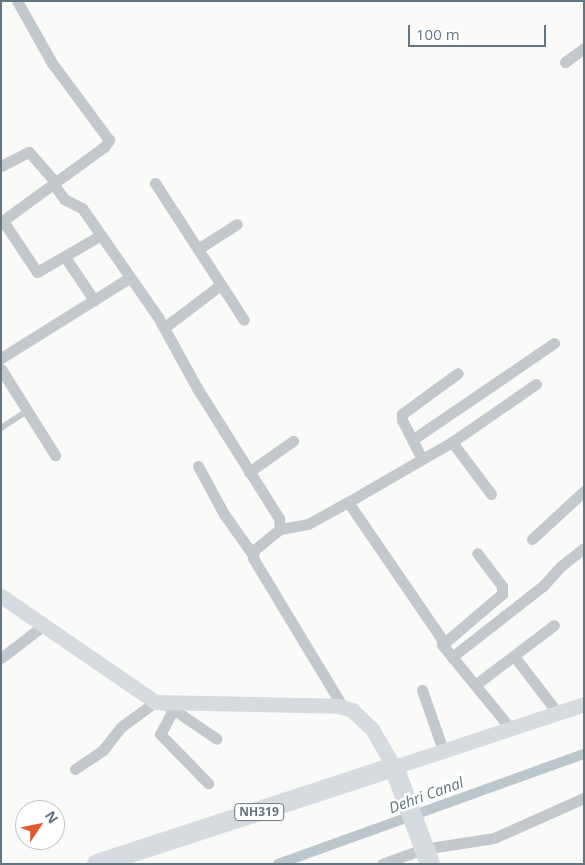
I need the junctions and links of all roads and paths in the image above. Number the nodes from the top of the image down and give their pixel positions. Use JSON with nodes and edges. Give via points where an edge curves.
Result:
{"nodes":[{"id":1,"x":17,"y":1,"type":"edge"},
{"id":2,"x":584,"y":48,"type":"edge"},
{"id":3,"x":565,"y":62,"type":"dead end"},
{"id":4,"x":1,"y":166,"type":"edge"},
{"id":5,"x":155,"y":183,"type":"dead end"},
{"id":6,"x":55,"y":184,"type":"junction"},
{"id":7,"x":2,"y":221,"type":"edge"},
{"id":8,"x":237,"y":224,"type":"dead end"},
{"id":9,"x":101,"y":235,"type":"junction"},
{"id":10,"x":198,"y":249,"type":"junction"},
{"id":11,"x":65,"y":257,"type":"junction"},
{"id":12,"x":129,"y":278,"type":"junction"},
{"id":13,"x":219,"y":286,"type":"junction"},
{"id":14,"x":94,"y":300,"type":"junction"},
{"id":15,"x":244,"y":320,"type":"dead end"},
{"id":16,"x":165,"y":327,"type":"junction"},
{"id":17,"x":554,"y":343,"type":"dead end"},
{"id":18,"x":1,"y":358,"type":"edge"},
{"id":19,"x":1,"y":369,"type":"edge"},
{"id":20,"x":458,"y":372,"type":"dead end"},
{"id":21,"x":536,"y":384,"type":"dead end"},
{"id":22,"x":27,"y":411,"type":"junction"},
{"id":23,"x":1,"y":428,"type":"edge"},
{"id":24,"x":412,"y":440,"type":"junction"},
{"id":25,"x":293,"y":441,"type":"dead end"},
{"id":26,"x":452,"y":442,"type":"junction"},
{"id":27,"x":55,"y":455,"type":"dead end"},
{"id":28,"x":422,"y":459,"type":"junction"},
{"id":29,"x":198,"y":466,"type":"dead end"},
{"id":30,"x":250,"y":472,"type":"junction"},
{"id":31,"x":584,"y":491,"type":"edge"},
{"id":32,"x":491,"y":494,"type":"dead end"},
{"id":33,"x":348,"y":502,"type":"junction"},
{"id":34,"x":280,"y":529,"type":"junction"},
{"id":35,"x":532,"y":539,"type":"dead end"},
{"id":36,"x":584,"y":548,"type":"edge"},
{"id":37,"x":477,"y":553,"type":"dead end"},
{"id":38,"x":253,"y":555,"type":"junction"},
{"id":39,"x":1,"y":596,"type":"edge"},
{"id":40,"x":44,"y":625,"type":"junction"},
{"id":41,"x":554,"y":625,"type":"dead end"},
{"id":42,"x":442,"y":644,"type":"junction"},
{"id":43,"x":514,"y":656,"type":"junction"},
{"id":44,"x":1,"y":658,"type":"edge"},
{"id":45,"x":452,"y":658,"type":"junction"},
{"id":46,"x":475,"y":685,"type":"junction"},
{"id":47,"x":422,"y":690,"type":"dead end"},
{"id":48,"x":584,"y":704,"type":"edge"},
{"id":49,"x":164,"y":705,"type":"junction"},
{"id":50,"x":343,"y":707,"type":"junction"},
{"id":51,"x":557,"y":712,"type":"junction"},
{"id":52,"x":510,"y":728,"type":"junction"},
{"id":53,"x":217,"y":739,"type":"dead end"},
{"id":54,"x":443,"y":750,"type":"junction"},
{"id":55,"x":394,"y":767,"type":"junction"},
{"id":56,"x":75,"y":769,"type":"dead end"},
{"id":57,"x":208,"y":783,"type":"dead end"},
{"id":58,"x":584,"y":798,"type":"edge"},
{"id":59,"x":424,"y":849,"type":"edge"},
{"id":60,"x":97,"y":864,"type":"edge"},
{"id":61,"x":382,"y":864,"type":"edge"}],
"edges":[{"from":1,"to":6,"type":"street","via":[[52,63],[109,140]]},
{"from":2,"to":3,"type":"street"},
{"from":4,"to":6,"type":"street","via":[[29,152]]},
{"from":5,"to":10,"type":"street"},
{"from":6,"to":7,"type":"street"},
{"from":6,"to":9,"type":"street","via":[[64,199],[82,208]]},
{"from":7,"to":11,"type":"street","via":[[36,272]]},
{"from":8,"to":10,"type":"street"},
{"from":9,"to":11,"type":"street"},
{"from":9,"to":12,"type":"street"},
{"from":10,"to":13,"type":"street"},
{"from":11,"to":14,"type":"street"},
{"from":12,"to":14,"type":"street"},
{"from":12,"to":16,"type":"street"},
{"from":13,"to":15,"type":"street"},
{"from":13,"to":16,"type":"street"},
{"from":14,"to":18,"type":"street"},
{"from":16,"to":30,"type":"street","via":[[196,388]]},
{"from":17,"to":24,"type":"street"},
{"from":19,"to":22,"type":"street"},
{"from":20,"to":24,"type":"street","via":[[402,414]]},
{"from":21,"to":26,"type":"street"},
{"from":22,"to":23,"type":"lane"},
{"from":22,"to":27,"type":"street"},
{"from":24,"to":28,"type":"street"},
{"from":25,"to":30,"type":"street"},
{"from":26,"to":28,"type":"street"},
{"from":26,"to":32,"type":"street"},
{"from":28,"to":33,"type":"street"},
{"from":29,"to":38,"type":"street","via":[[224,514]]},
{"from":30,"to":34,"type":"street","via":[[279,518]]},
{"from":31,"to":35,"type":"street"},
{"from":33,"to":34,"type":"street","via":[[308,524]]},
{"from":33,"to":42,"type":"street"},
{"from":34,"to":38,"type":"street","via":[[256,548]]},
{"from":36,"to":45,"type":"street","via":[[543,586]]},
{"from":37,"to":42,"type":"street","via":[[502,586],[502,594]]},
{"from":38,"to":50,"type":"street"},
{"from":39,"to":40,"type":"street"},
{"from":40,"to":44,"type":"street"},
{"from":40,"to":49,"type":"street"},
{"from":41,"to":43,"type":"street"},
{"from":42,"to":45,"type":"street"},
{"from":43,"to":46,"type":"street"},
{"from":43,"to":51,"type":"street"},
{"from":45,"to":46,"type":"street"},
{"from":46,"to":52,"type":"street"},
{"from":47,"to":54,"type":"street"},
{"from":48,"to":51,"type":"street"},
{"from":49,"to":50,"type":"street","via":[[302,703]]},
{"from":49,"to":53,"type":"street"},
{"from":49,"to":56,"type":"street","via":[[122,727],[103,750]]},
{"from":49,"to":57,"type":"street","via":[[160,734]]},
{"from":50,"to":55,"type":"street","via":[[352,710],[372,729]]},
{"from":51,"to":52,"type":"street"},
{"from":52,"to":54,"type":"street"},
{"from":54,"to":55,"type":"street"},
{"from":55,"to":59,"type":"highway"},
{"from":55,"to":60,"type":"highway","number":"NH319"},
{"from":58,"to":59,"type":"street","via":[[494,838]]},
{"from":59,"to":61,"type":"street"}]}
